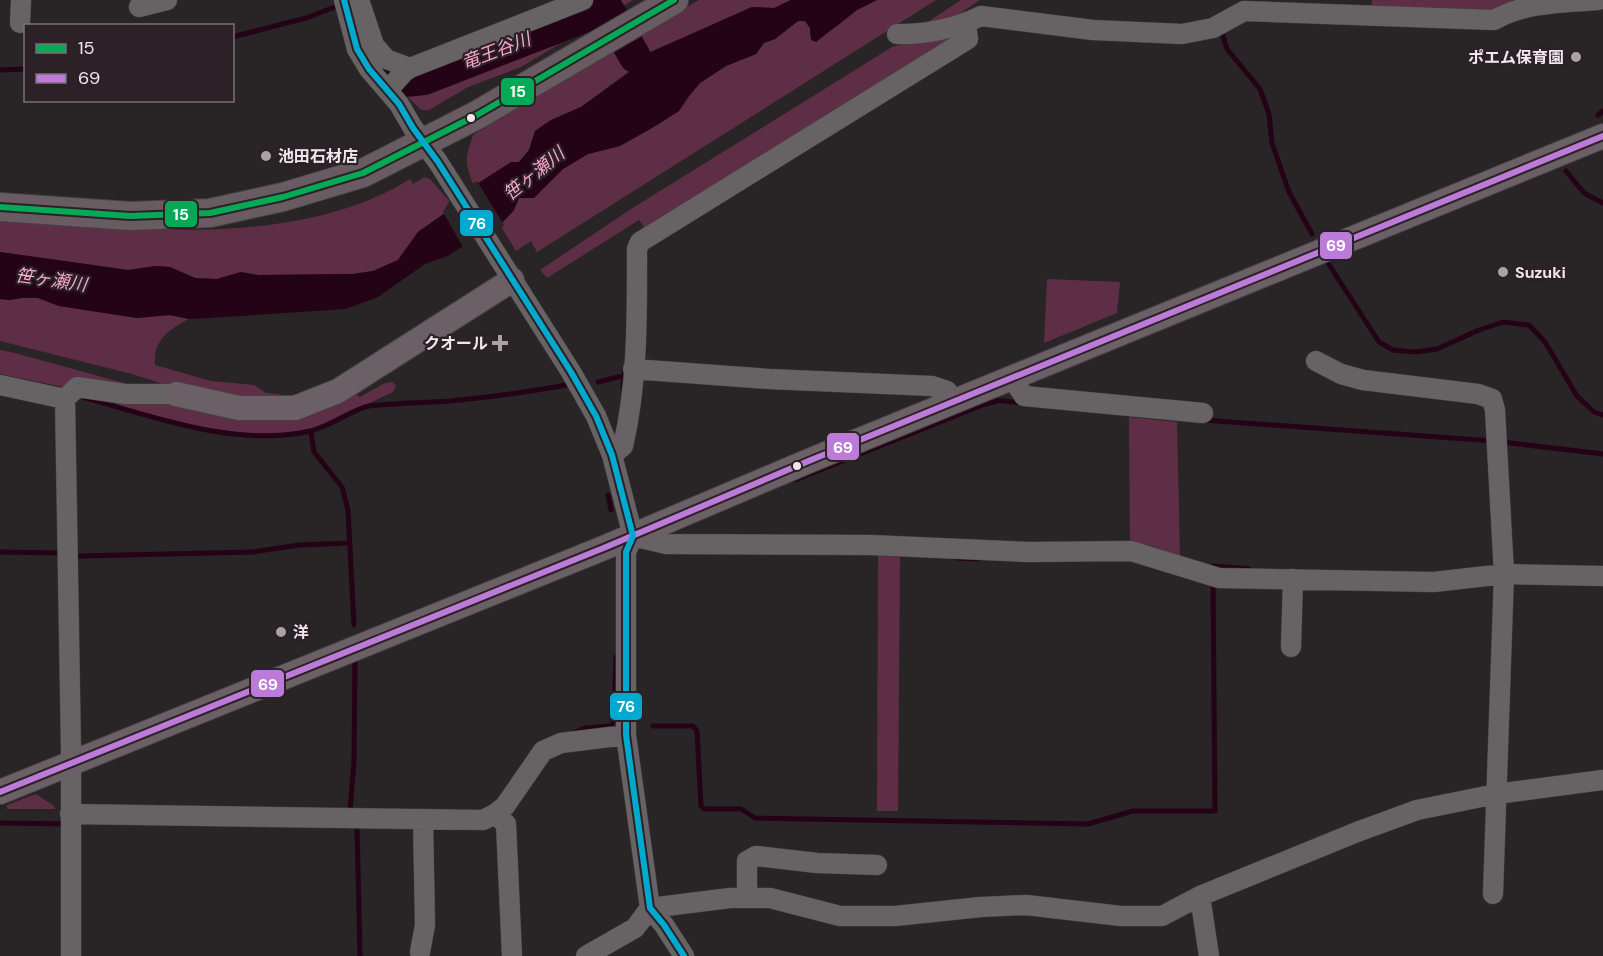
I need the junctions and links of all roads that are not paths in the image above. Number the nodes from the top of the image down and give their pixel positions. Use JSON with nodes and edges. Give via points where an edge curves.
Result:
{"nodes":[{"id":1,"x":21,"y":0,"type":"edge"},
{"id":2,"x":167,"y":0,"type":"edge"},
{"id":3,"x":582,"y":0,"type":"edge"},
{"id":4,"x":674,"y":0,"type":"edge"},
{"id":5,"x":1598,"y":0,"type":"edge"},
{"id":6,"x":354,"y":7,"type":"edge"},
{"id":7,"x":140,"y":9,"type":"edge"},
{"id":8,"x":21,"y":23,"type":"dead end"},
{"id":9,"x":966,"y":29,"type":"junction"},
{"id":10,"x":897,"y":34,"type":"dead end"},
{"id":11,"x":399,"y":79,"type":"junction"},
{"id":12,"x":1603,"y":136,"type":"edge"},
{"id":13,"x":424,"y":142,"type":"junction"},
{"id":14,"x":0,"y":207,"type":"edge"},
{"id":15,"x":511,"y":279,"type":"junction"},
{"id":16,"x":1316,"y":361,"type":"dead end"},
{"id":17,"x":633,"y":374,"type":"junction"},
{"id":18,"x":1012,"y":378,"type":"junction"},
{"id":19,"x":0,"y":385,"type":"edge"},
{"id":20,"x":70,"y":394,"type":"junction"},
{"id":21,"x":176,"y":394,"type":"joint"},
{"id":22,"x":952,"y":403,"type":"junction"},
{"id":23,"x":1203,"y":413,"type":"dead end"},
{"id":24,"x":612,"y":454,"type":"junction"},
{"id":25,"x":633,"y":536,"type":"junction"},
{"id":26,"x":1504,"y":569,"type":"junction"},
{"id":27,"x":1603,"y":576,"type":"edge"},
{"id":28,"x":1293,"y":579,"type":"junction"},
{"id":29,"x":1291,"y":647,"type":"dead end"},
{"id":30,"x":626,"y":735,"type":"junction"},
{"id":31,"x":70,"y":764,"type":"junction"},
{"id":32,"x":1603,"y":780,"type":"edge"},
{"id":33,"x":2,"y":788,"type":"edge"},
{"id":34,"x":1496,"y":794,"type":"junction"},
{"id":35,"x":500,"y":819,"type":"junction"},
{"id":36,"x":70,"y":820,"type":"junction"},
{"id":37,"x":423,"y":825,"type":"junction"},
{"id":38,"x":877,"y":865,"type":"dead end"},
{"id":39,"x":1493,"y":894,"type":"dead end"},
{"id":40,"x":1200,"y":896,"type":"junction"},
{"id":41,"x":747,"y":898,"type":"junction"},
{"id":42,"x":650,"y":908,"type":"junction"},
{"id":43,"x":420,"y":952,"type":"dead end"},
{"id":44,"x":71,"y":956,"type":"edge"},
{"id":45,"x":512,"y":956,"type":"edge"},
{"id":46,"x":586,"y":956,"type":"edge"},
{"id":47,"x":684,"y":956,"type":"edge"},
{"id":48,"x":1209,"y":956,"type":"edge"}],
"edges":[{"from":1,"to":8,"type":"street"},
{"from":2,"to":7,"type":"street"},
{"from":3,"to":11,"type":"street"},
{"from":4,"to":13,"type":"highway"},
{"from":5,"to":9,"type":"street","via":[[1525,6],[1494,20],[1244,12],[1213,28],[1182,34],[1093,30],[981,16]]},
{"from":6,"to":11,"type":"street","via":[[374,45]]},
{"from":6,"to":11,"type":"street","via":[[357,49],[369,69]]},
{"from":9,"to":10,"type":"street"},
{"from":9,"to":17,"type":"street","via":[[968,39],[640,242]]},
{"from":11,"to":13,"type":"street"},
{"from":12,"to":18,"type":"main road"},
{"from":13,"to":14,"type":"highway","via":[[363,173],[210,213],[130,216]]},
{"from":13,"to":15,"type":"street"},
{"from":15,"to":21,"type":"main road","via":[[338,391],[295,408],[239,408]]},
{"from":15,"to":24,"type":"street","via":[[571,372]]},
{"from":16,"to":26,"type":"street","via":[[1363,380],[1492,399]]},
{"from":17,"to":22,"type":"street","via":[[932,386],[947,391]]},
{"from":17,"to":24,"type":"street","via":[[623,446]]},
{"from":18,"to":22,"type":"main road"},
{"from":18,"to":23,"type":"street","via":[[1024,396]]},
{"from":19,"to":20,"type":"street"},
{"from":20,"to":21,"type":"street"},
{"from":20,"to":31,"type":"street"},
{"from":22,"to":25,"type":"main road","via":[[911,401]]},
{"from":24,"to":25,"type":"street"},
{"from":25,"to":28,"type":"street","via":[[666,544],[1131,551],[1214,576]]},
{"from":25,"to":30,"type":"street","via":[[626,552]]},
{"from":25,"to":31,"type":"main road"},
{"from":26,"to":27,"type":"street"},
{"from":26,"to":28,"type":"street","via":[[1434,582]]},
{"from":26,"to":34,"type":"street"},
{"from":28,"to":29,"type":"street"},
{"from":30,"to":35,"type":"street","via":[[561,743],[543,751]]},
{"from":30,"to":42,"type":"street"},
{"from":31,"to":33,"type":"main road"},
{"from":31,"to":36,"type":"street"},
{"from":32,"to":34,"type":"street"},
{"from":34,"to":39,"type":"street"},
{"from":34,"to":40,"type":"street","via":[[1417,810]]},
{"from":35,"to":37,"type":"street"},
{"from":35,"to":45,"type":"street"},
{"from":36,"to":37,"type":"street"},
{"from":36,"to":44,"type":"street"},
{"from":37,"to":43,"type":"street","via":[[425,925]]},
{"from":38,"to":41,"type":"street","via":[[756,856],[747,861]]},
{"from":40,"to":41,"type":"street","via":[[1162,916],[1121,916],[1026,905],[896,916],[840,915],[770,898]]},
{"from":40,"to":48,"type":"street"},
{"from":41,"to":42,"type":"street"},
{"from":42,"to":46,"type":"street","via":[[635,928]]},
{"from":42,"to":47,"type":"street"}]}
